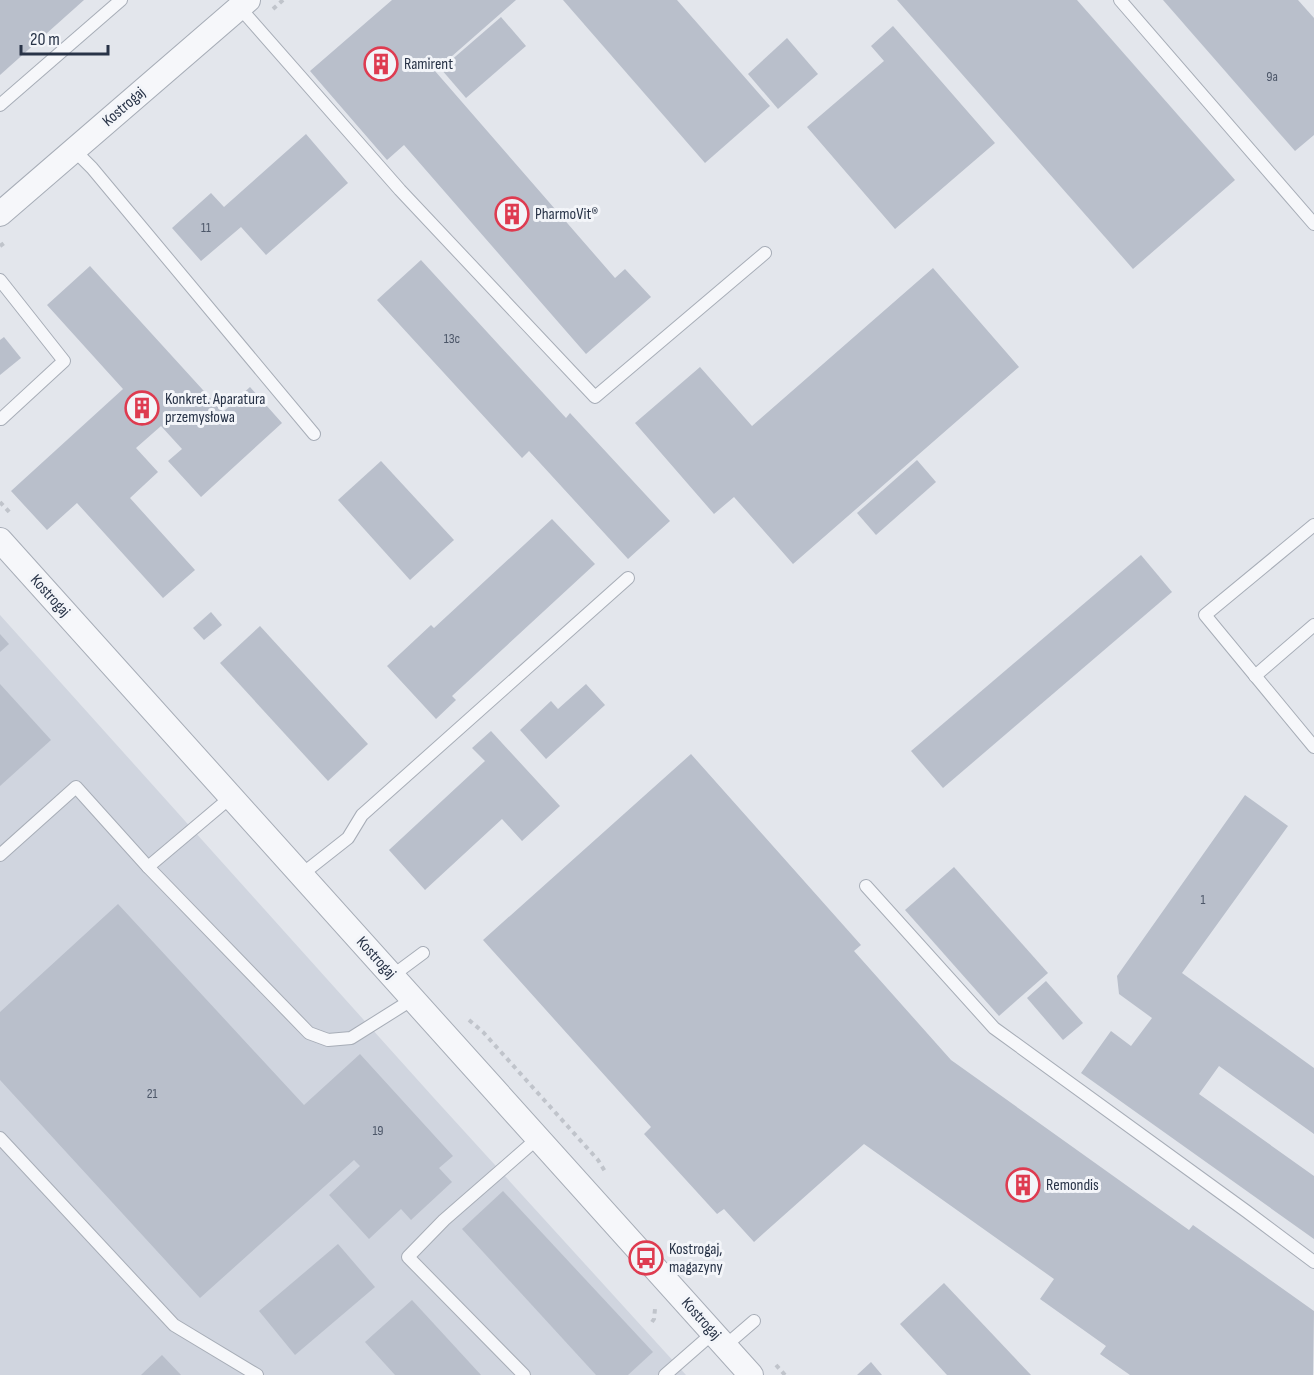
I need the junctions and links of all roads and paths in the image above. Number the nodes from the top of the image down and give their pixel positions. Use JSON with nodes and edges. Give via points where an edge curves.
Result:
{"nodes":[{"id":1,"x":121,"y":0,"type":"edge"},
{"id":2,"x":1120,"y":0,"type":"edge"},
{"id":3,"x":244,"y":4,"type":"edge"},
{"id":4,"x":0,"y":105,"type":"edge"},
{"id":5,"x":74,"y":150,"type":"junction"},
{"id":6,"x":0,"y":214,"type":"edge"},
{"id":7,"x":1314,"y":224,"type":"edge"},
{"id":8,"x":765,"y":253,"type":"dead end"},
{"id":9,"x":0,"y":280,"type":"edge"},
{"id":10,"x":5,"y":295,"type":"edge"},
{"id":11,"x":1,"y":419,"type":"edge"},
{"id":12,"x":314,"y":435,"type":"dead end"},
{"id":13,"x":1314,"y":525,"type":"edge"},
{"id":14,"x":0,"y":540,"type":"edge"},
{"id":15,"x":628,"y":578,"type":"dead end"},
{"id":16,"x":1314,"y":626,"type":"edge"},
{"id":17,"x":1255,"y":676,"type":"junction"},
{"id":18,"x":1314,"y":747,"type":"edge"},
{"id":19,"x":231,"y":798,"type":"junction"},
{"id":20,"x":0,"y":855,"type":"edge"},
{"id":21,"x":148,"y":867,"type":"junction"},
{"id":22,"x":301,"y":875,"type":"junction"},
{"id":23,"x":866,"y":886,"type":"dead end"},
{"id":24,"x":423,"y":953,"type":"dead end"},
{"id":25,"x":392,"y":976,"type":"junction"},
{"id":26,"x":413,"y":999,"type":"junction"},
{"id":27,"x":0,"y":1138,"type":"edge"},
{"id":28,"x":538,"y":1138,"type":"junction"},
{"id":29,"x":1314,"y":1262,"type":"edge"},
{"id":30,"x":754,"y":1321,"type":"dead end"},
{"id":31,"x":719,"y":1339,"type":"junction"},
{"id":32,"x":257,"y":1375,"type":"edge"},
{"id":33,"x":524,"y":1375,"type":"edge"},
{"id":34,"x":665,"y":1375,"type":"edge"},
{"id":35,"x":751,"y":1375,"type":"edge"}],
"edges":[{"from":1,"to":4,"type":"lane"},
{"from":2,"to":7,"type":"lane"},
{"from":3,"to":5,"type":"street","name":"Kostrogaj"},
{"from":3,"to":8,"type":"lane","via":[[400,190],[595,397]]},
{"from":5,"to":6,"type":"street","name":"Kostrogaj"},
{"from":5,"to":12,"type":"lane"},
{"from":9,"to":10,"type":"lane"},
{"from":10,"to":11,"type":"lane","via":[[64,361]]},
{"from":13,"to":17,"type":"lane","via":[[1205,615]]},
{"from":14,"to":19,"type":"street","name":"Kostrogaj"},
{"from":15,"to":22,"type":"lane","via":[[362,815],[348,838]]},
{"from":16,"to":17,"type":"lane"},
{"from":17,"to":18,"type":"lane"},
{"from":19,"to":21,"type":"lane"},
{"from":19,"to":22,"type":"street","name":"Kostrogaj"},
{"from":20,"to":21,"type":"lane","via":[[76,787]]},
{"from":21,"to":26,"type":"lane","via":[[309,1033],[328,1040],[351,1038]]},
{"from":22,"to":25,"type":"street","name":"Kostrogaj"},
{"from":23,"to":29,"type":"lane","via":[[994,1028]]},
{"from":24,"to":25,"type":"lane"},
{"from":25,"to":26,"type":"street","name":"Kostrogaj"},
{"from":26,"to":28,"type":"street","name":"Kostrogaj"},
{"from":27,"to":32,"type":"lane","via":[[174,1325]]},
{"from":28,"to":31,"type":"street","name":"Kostrogaj"},
{"from":28,"to":33,"type":"lane","via":[[408,1257]]},
{"from":30,"to":31,"type":"lane"},
{"from":31,"to":34,"type":"lane"},
{"from":31,"to":35,"type":"street","name":"Kostrogaj"}]}
